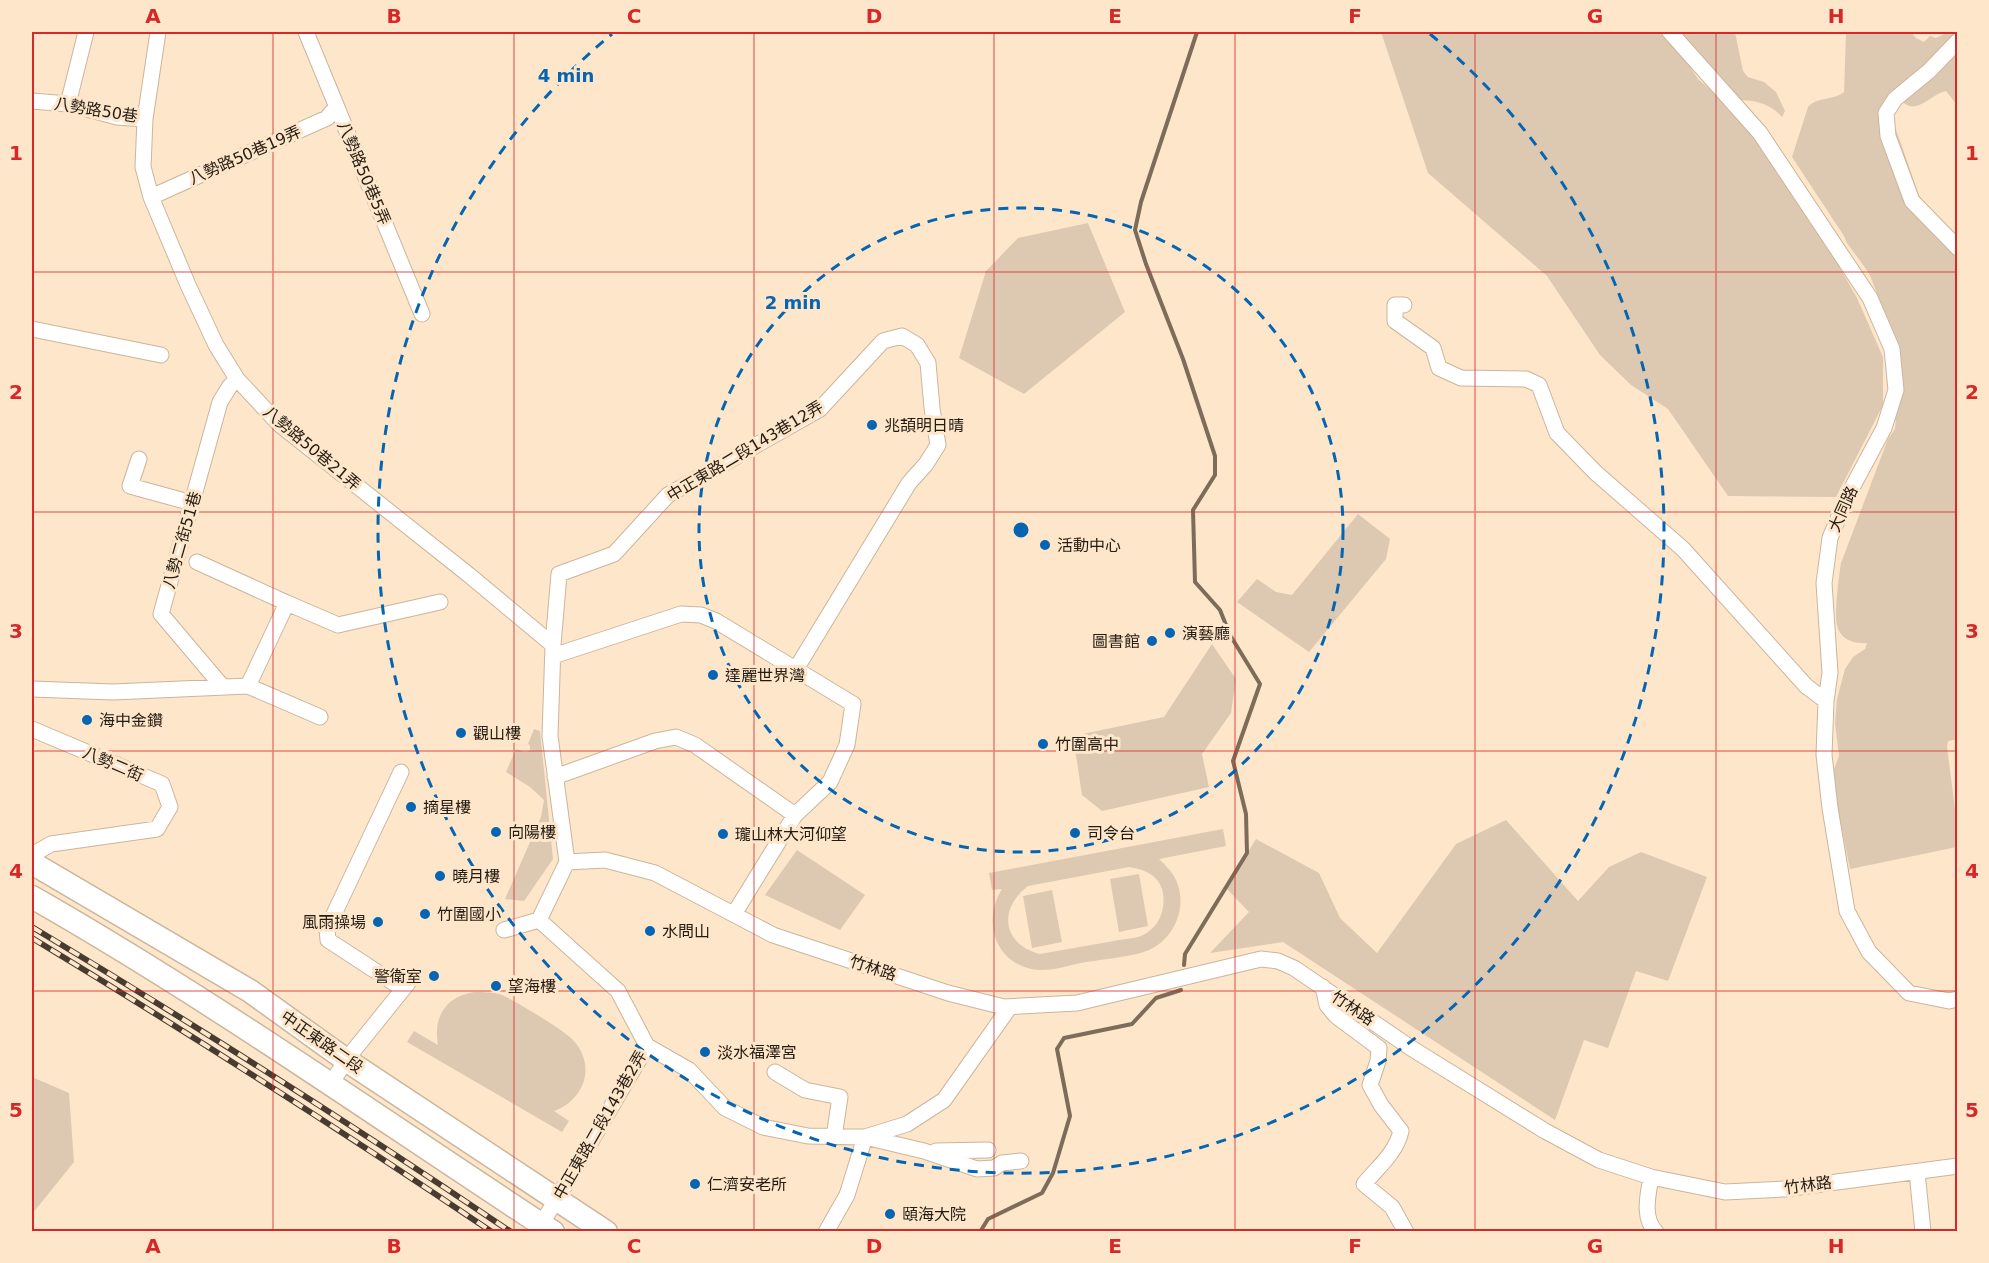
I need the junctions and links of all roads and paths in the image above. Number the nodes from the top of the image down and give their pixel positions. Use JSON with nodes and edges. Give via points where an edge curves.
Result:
{"nodes":[{"id":1,"x":86,"y":32,"type":"edge"},
{"id":2,"x":158,"y":32,"type":"edge"},
{"id":3,"x":306,"y":32,"type":"edge"},
{"id":4,"x":1670,"y":32,"type":"edge"},
{"id":5,"x":1958,"y":41,"type":"edge"},
{"id":6,"x":32,"y":101,"type":"edge"},
{"id":7,"x":68,"y":104,"type":"junction"},
{"id":8,"x":336,"y":107,"type":"junction"},
{"id":9,"x":145,"y":119,"type":"junction"},
{"id":10,"x":151,"y":197,"type":"junction"},
{"id":11,"x":1958,"y":248,"type":"edge"},
{"id":12,"x":1404,"y":306,"type":"dead end"},
{"id":13,"x":422,"y":314,"type":"dead end"},
{"id":14,"x":32,"y":329,"type":"edge"},
{"id":15,"x":161,"y":355,"type":"dead end"},
{"id":16,"x":237,"y":379,"type":"junction"},
{"id":17,"x":139,"y":459,"type":"dead end"},
{"id":18,"x":192,"y":503,"type":"junction"},
{"id":19,"x":197,"y":562,"type":"dead end"},
{"id":20,"x":287,"y":603,"type":"junction"},
{"id":21,"x":440,"y":603,"type":"dead end"},
{"id":22,"x":554,"y":651,"type":"junction"},
{"id":23,"x":796,"y":669,"type":"junction"},
{"id":24,"x":222,"y":686,"type":"junction"},
{"id":25,"x":248,"y":686,"type":"junction"},
{"id":26,"x":32,"y":689,"type":"edge"},
{"id":27,"x":1826,"y":701,"type":"junction"},
{"id":28,"x":320,"y":717,"type":"dead end"},
{"id":29,"x":32,"y":729,"type":"edge"},
{"id":30,"x":401,"y":772,"type":"dead end"},
{"id":31,"x":555,"y":777,"type":"junction"},
{"id":32,"x":795,"y":815,"type":"junction"},
{"id":33,"x":32,"y":855,"type":"edge"},
{"id":34,"x":567,"y":861,"type":"junction"},
{"id":35,"x":32,"y":863,"type":"edge"},
{"id":36,"x":32,"y":897,"type":"edge"},
{"id":37,"x":734,"y":914,"type":"junction"},
{"id":38,"x":539,"y":920,"type":"junction"},
{"id":39,"x":504,"y":930,"type":"dead end"},
{"id":40,"x":1323,"y":987,"type":"junction"},
{"id":41,"x":1958,"y":999,"type":"edge"},
{"id":42,"x":1009,"y":1008,"type":"junction"},
{"id":43,"x":647,"y":1046,"type":"junction"},
{"id":44,"x":346,"y":1060,"type":"junction"},
{"id":45,"x":775,"y":1072,"type":"dead end"},
{"id":46,"x":331,"y":1084,"type":"junction"},
{"id":47,"x":834,"y":1137,"type":"junction"},
{"id":48,"x":865,"y":1137,"type":"junction"},
{"id":49,"x":988,"y":1150,"type":"dead end"},
{"id":50,"x":924,"y":1151,"type":"junction"},
{"id":51,"x":1021,"y":1161,"type":"dead end"},
{"id":52,"x":1958,"y":1166,"type":"edge"},
{"id":53,"x":1917,"y":1172,"type":"junction"},
{"id":54,"x":1651,"y":1177,"type":"junction"},
{"id":55,"x":557,"y":1199,"type":"junction"},
{"id":56,"x":547,"y":1228,"type":"edge"},
{"id":57,"x":606,"y":1232,"type":"edge"},
{"id":58,"x":825,"y":1232,"type":"edge"},
{"id":59,"x":1406,"y":1232,"type":"edge"},
{"id":60,"x":1656,"y":1232,"type":"edge"},
{"id":61,"x":1923,"y":1232,"type":"edge"}],
"edges":[{"from":1,"to":7,"type":"street"},
{"from":2,"to":9,"type":"street","name":"八勢路50巷"},
{"from":3,"to":8,"type":"street","name":"八勢路50巷5弄"},
{"from":4,"to":27,"type":"street","name":"大同路","via":[[1760,133],[1870,298],[1893,349],[1896,390],[1884,428],[1830,538],[1824,583],[1830,673]]},
{"from":5,"to":11,"type":"street","via":[[1895,99],[1886,113],[1888,136],[1912,201]]},
{"from":6,"to":7,"type":"street","name":"八勢路50巷"},
{"from":7,"to":9,"type":"street","name":"八勢路50巷","via":[[117,117]]},
{"from":8,"to":10,"type":"street","name":"八勢路50巷19弄","via":[[327,118]]},
{"from":8,"to":13,"type":"street","name":"八勢路50巷5弄"},
{"from":9,"to":10,"type":"street","name":"八勢路50巷21弄","via":[[143,167]]},
{"from":10,"to":16,"type":"street","name":"八勢路50巷21弄","via":[[216,345]]},
{"from":12,"to":27,"type":"street","via":[[1395,305],[1395,321],[1433,348],[1438,368],[1461,378],[1526,379],[1539,385],[1557,433],[1596,473],[1683,549],[1806,686]]},
{"from":14,"to":15,"type":"street"},
{"from":16,"to":18,"type":"street","name":"八勢二街51巷","via":[[220,402]]},
{"from":16,"to":22,"type":"street","name":"八勢路50巷21弄","via":[[279,424],[469,575]]},
{"from":17,"to":18,"type":"street","via":[[130,486]]},
{"from":18,"to":24,"type":"street","name":"八勢二街51巷","via":[[161,614]]},
{"from":19,"to":20,"type":"street"},
{"from":20,"to":21,"type":"street","via":[[338,625]]},
{"from":20,"to":25,"type":"street"},
{"from":22,"to":23,"type":"street","via":[[681,614],[701,615]]},
{"from":22,"to":23,"type":"street","name":"中正東路二段143巷12弄","via":[[559,574],[614,554],[668,495],[820,409],[883,341],[902,336],[917,345],[928,363],[938,445],[909,483]]},
{"from":22,"to":31,"type":"street","via":[[550,736]]},
{"from":23,"to":32,"type":"street","via":[[853,704],[846,745],[830,782]]},
{"from":24,"to":25,"type":"street"},
{"from":24,"to":26,"type":"street","via":[[112,692]]},
{"from":25,"to":28,"type":"street"},
{"from":27,"to":41,"type":"street","name":"大同路","via":[[1824,755],[1847,911],[1869,951],[1909,993],[1949,1001]]},
{"from":29,"to":33,"type":"street","name":"八勢二街","via":[[162,784],[170,807],[157,829],[51,844]]},
{"from":30,"to":44,"type":"street","via":[[327,928],[328,940],[405,986]]},
{"from":31,"to":32,"type":"street","via":[[676,737],[695,745]]},
{"from":31,"to":34,"type":"street"},
{"from":32,"to":37,"type":"street"},
{"from":34,"to":37,"type":"street","name":"竹林路","via":[[605,860],[655,873]]},
{"from":34,"to":38,"type":"street"},
{"from":35,"to":44,"type":"main road","name":"中正東路二段","via":[[250,992]]},
{"from":36,"to":46,"type":"main road","name":"中正東路二段"},
{"from":37,"to":42,"type":"street","name":"竹林路","via":[[773,935],[948,993]]},
{"from":38,"to":39,"type":"street"},
{"from":38,"to":43,"type":"street","name":"中正東路二段143巷2弄","via":[[618,991]]},
{"from":40,"to":42,"type":"street","name":"竹林路","via":[[1278,961],[1261,959],[1077,1003]]},
{"from":40,"to":54,"type":"street","name":"竹林路","via":[[1411,1048],[1545,1131],[1599,1160]]},
{"from":40,"to":59,"type":"street","via":[[1327,1005],[1336,1016],[1379,1048],[1370,1085],[1401,1131],[1393,1152],[1364,1184],[1392,1207]]},
{"from":42,"to":48,"type":"street","via":[[944,1100],[907,1124]]},
{"from":43,"to":47,"type":"street","via":[[689,1071],[725,1108],[763,1127],[808,1137]]},
{"from":43,"to":55,"type":"street","name":"中正東路二段143巷2弄"},
{"from":44,"to":46,"type":"street"},
{"from":44,"to":55,"type":"main road","name":"中正東路二段"},
{"from":45,"to":47,"type":"street","via":[[805,1090],[840,1097]]},
{"from":46,"to":56,"type":"main road","name":"中正東路二段"},
{"from":47,"to":48,"type":"street"},
{"from":48,"to":50,"type":"street"},
{"from":48,"to":58,"type":"street","via":[[847,1195]]},
{"from":49,"to":50,"type":"street"},
{"from":50,"to":51,"type":"street","via":[[977,1169]]},
{"from":52,"to":53,"type":"street","name":"竹林路"},
{"from":53,"to":54,"type":"street","name":"竹林路","via":[[1784,1189],[1725,1192]]},
{"from":53,"to":61,"type":"street"},
{"from":54,"to":60,"type":"street","via":[[1646,1211]]},
{"from":55,"to":56,"type":"street","name":"中正東路二段143巷2弄"},
{"from":55,"to":57,"type":"main road","name":"中正東路二段"}]}
